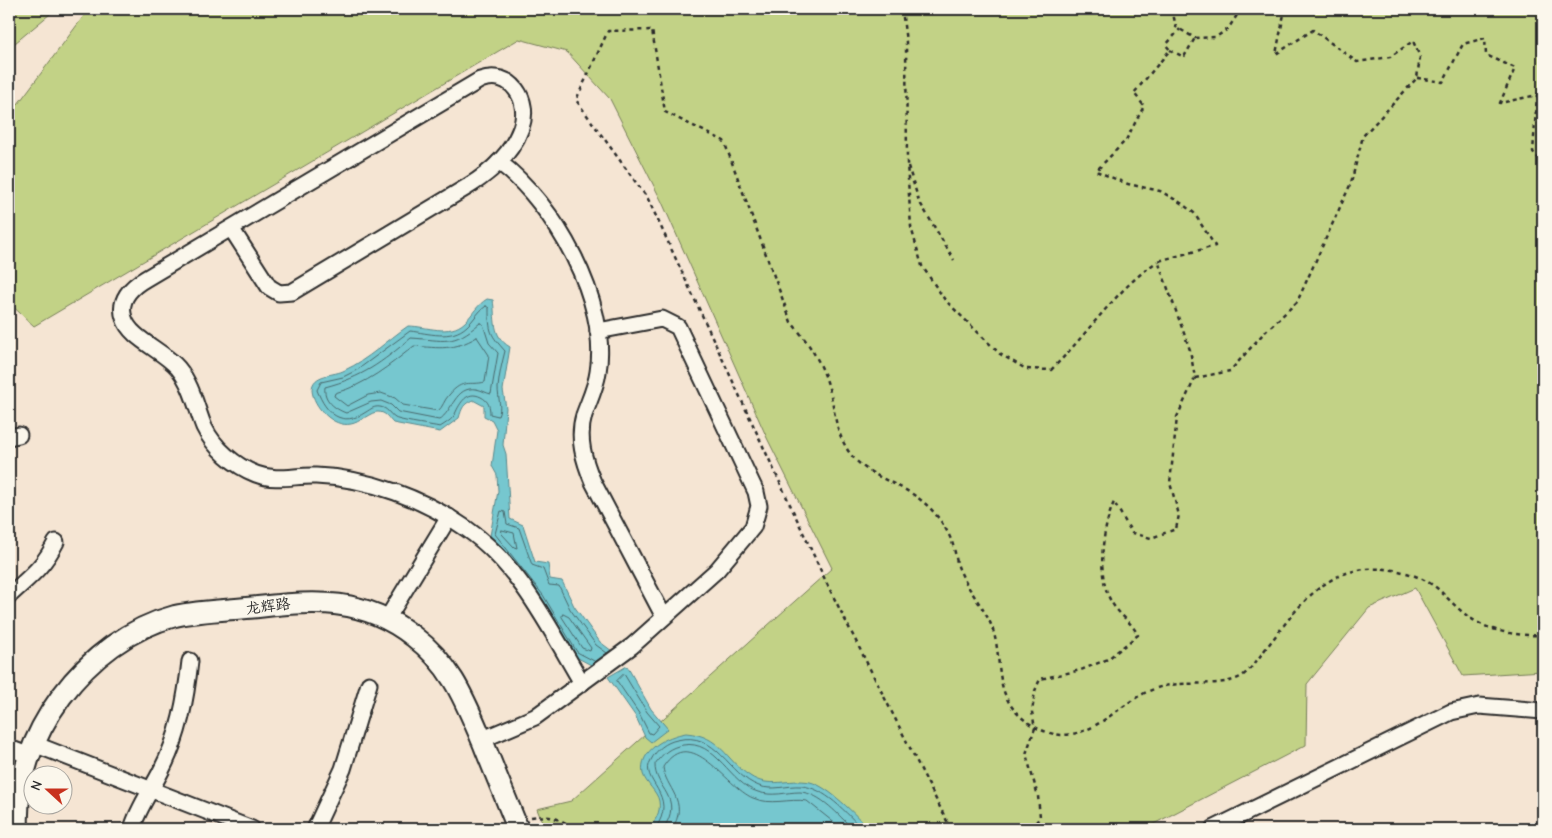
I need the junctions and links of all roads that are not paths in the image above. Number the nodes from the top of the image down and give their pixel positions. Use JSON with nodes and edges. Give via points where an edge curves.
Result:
{"nodes":[{"id":1,"x":499,"y":162,"type":"junction"},
{"id":2,"x":231,"y":228,"type":"junction"},
{"id":3,"x":598,"y":331,"type":"junction"},
{"id":4,"x":449,"y":517,"type":"junction"},
{"id":5,"x":56,"y":542,"type":"dead end"},
{"id":6,"x":9,"y":596,"type":"edge"},
{"id":7,"x":664,"y":617,"type":"junction"},
{"id":8,"x":387,"y":619,"type":"junction"},
{"id":9,"x":190,"y":661,"type":"dead end"},
{"id":10,"x":582,"y":683,"type":"junction"},
{"id":11,"x":368,"y":684,"type":"dead end"},
{"id":12,"x":1543,"y":711,"type":"edge"},
{"id":13,"x":481,"y":740,"type":"junction"},
{"id":14,"x":9,"y":748,"type":"edge"},
{"id":15,"x":32,"y":750,"type":"junction"},
{"id":16,"x":151,"y":790,"type":"junction"},
{"id":17,"x":518,"y":827,"type":"edge"},
{"id":18,"x":18,"y":829,"type":"edge"},
{"id":19,"x":132,"y":829,"type":"edge"},
{"id":20,"x":252,"y":829,"type":"edge"},
{"id":21,"x":315,"y":829,"type":"edge"},
{"id":22,"x":1213,"y":829,"type":"edge"}],
"edges":[{"from":1,"to":2,"type":"street","via":[[473,184],[292,292],[279,293],[269,287]]},
{"from":1,"to":2,"type":"street","via":[[521,128],[523,107],[520,96],[508,80],[489,77]]},
{"from":1,"to":3,"type":"street","via":[[532,191],[560,231],[587,288]]},
{"from":2,"to":4,"type":"street","via":[[132,287],[124,301],[123,317],[130,331],[163,353],[179,369],[191,390],[205,428],[218,448],[257,474],[280,479],[314,476],[349,479],[406,496]]},
{"from":3,"to":7,"type":"street","via":[[598,371],[581,440],[584,462]]},
{"from":3,"to":7,"type":"street","via":[[662,319],[678,327],[758,499],[758,514],[753,527],[717,570]]},
{"from":4,"to":8,"type":"street"},
{"from":4,"to":10,"type":"street","via":[[489,547],[512,572]]},
{"from":5,"to":6,"type":"street","via":[[34,576]]},
{"from":7,"to":10,"type":"street","via":[[632,646]]},
{"from":8,"to":13,"type":"street","name":"龙辉路","via":[[412,634],[451,674]]},
{"from":8,"to":15,"type":"street","name":"龙辉路","via":[[362,609],[306,601],[167,619],[125,638],[81,673],[62,694]]},
{"from":9,"to":16,"type":"street","via":[[178,728]]},
{"from":10,"to":13,"type":"street","via":[[535,718]]},
{"from":11,"to":21,"type":"street","via":[[343,769]]},
{"from":12,"to":22,"type":"street","via":[[1478,706],[1451,712]]},
{"from":13,"to":17,"type":"street","name":"龙辉路"},
{"from":14,"to":15,"type":"street"},
{"from":15,"to":16,"type":"street"},
{"from":15,"to":18,"type":"street","name":"龙辉路","via":[[20,797]]},
{"from":16,"to":19,"type":"street","via":[[137,813]]},
{"from":16,"to":20,"type":"street"}]}
